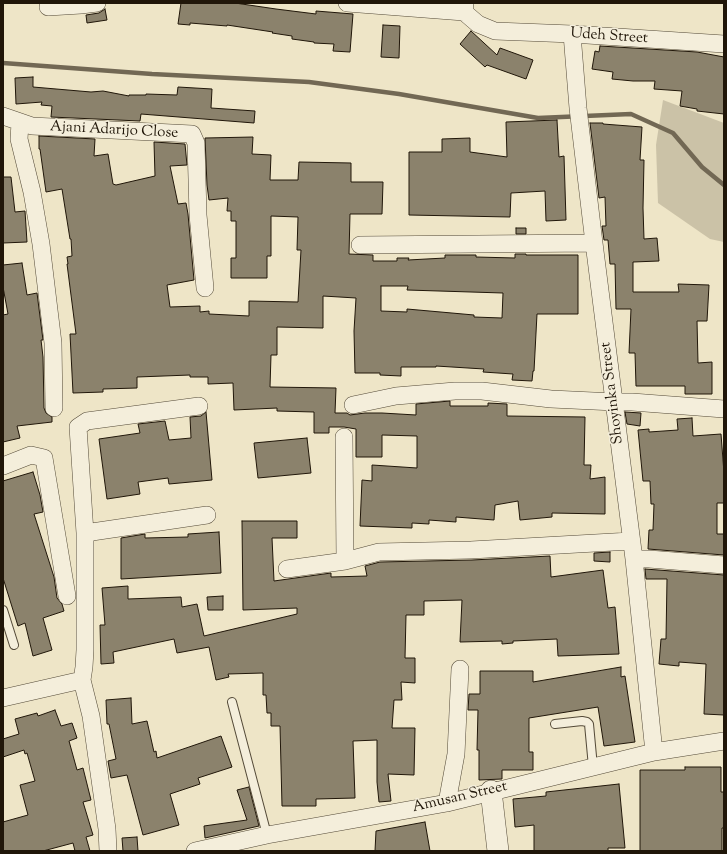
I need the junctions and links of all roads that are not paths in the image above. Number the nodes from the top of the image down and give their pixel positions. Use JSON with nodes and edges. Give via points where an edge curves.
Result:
{"nodes":[{"id":1,"x":97,"y":3,"type":"edge"},
{"id":2,"x":347,"y":3,"type":"edge"},
{"id":3,"x":48,"y":7,"type":"dead end"},
{"id":4,"x":465,"y":7,"type":"edge"},
{"id":5,"x":572,"y":34,"type":"junction"},
{"id":6,"x":724,"y":44,"type":"edge"},
{"id":7,"x":3,"y":116,"type":"edge"},
{"id":8,"x":20,"y":123,"type":"junction"},
{"id":9,"x":594,"y":243,"type":"junction"},
{"id":10,"x":360,"y":244,"type":"dead end"},
{"id":11,"x":204,"y":288,"type":"dead end"},
{"id":12,"x":615,"y":402,"type":"junction"},
{"id":13,"x":353,"y":405,"type":"dead end"},
{"id":14,"x":199,"y":406,"type":"dead end"},
{"id":15,"x":54,"y":408,"type":"dead end"},
{"id":16,"x":724,"y":410,"type":"edge"},
{"id":17,"x":344,"y":437,"type":"dead end"},
{"id":18,"x":3,"y":466,"type":"edge"},
{"id":19,"x":207,"y":515,"type":"dead end"},
{"id":20,"x":85,"y":532,"type":"junction"},
{"id":21,"x":631,"y":541,"type":"junction"},
{"id":22,"x":634,"y":559,"type":"junction"},
{"id":23,"x":345,"y":561,"type":"junction"},
{"id":24,"x":724,"y":565,"type":"edge"},
{"id":25,"x":287,"y":569,"type":"dead end"},
{"id":26,"x":67,"y":596,"type":"dead end"},
{"id":27,"x":3,"y":610,"type":"edge"},
{"id":28,"x":14,"y":645,"type":"dead end"},
{"id":29,"x":460,"y":669,"type":"dead end"},
{"id":30,"x":82,"y":680,"type":"junction"},
{"id":31,"x":3,"y":698,"type":"edge"},
{"id":32,"x":232,"y":702,"type":"dead end"},
{"id":33,"x":555,"y":724,"type":"dead end"},
{"id":34,"x":724,"y":741,"type":"edge"},
{"id":35,"x":654,"y":752,"type":"junction"},
{"id":36,"x":593,"y":767,"type":"junction"},
{"id":37,"x":491,"y":791,"type":"junction"},
{"id":38,"x":447,"y":803,"type":"junction"},
{"id":39,"x":268,"y":835,"type":"junction"},
{"id":40,"x":108,"y":851,"type":"edge"},
{"id":41,"x":195,"y":851,"type":"edge"},
{"id":42,"x":498,"y":851,"type":"edge"}],
"edges":[{"from":1,"to":3,"type":"street"},
{"from":2,"to":4,"type":"street"},
{"from":4,"to":5,"type":"street","name":"Udeh Street","via":[[478,24],[495,31]]},
{"from":5,"to":6,"type":"street","name":"Udeh Street"},
{"from":5,"to":9,"type":"street","name":"Shoyinka Street"},
{"from":7,"to":8,"type":"street","name":"Ajani Adarijo Close"},
{"from":8,"to":11,"type":"street","name":"Ajani Adarijo Close","via":[[32,126],[192,134],[196,143]]},
{"from":8,"to":15,"type":"street","via":[[19,139],[41,244],[53,343]]},
{"from":9,"to":10,"type":"street"},
{"from":9,"to":12,"type":"street","name":"Shoyinka Street"},
{"from":12,"to":13,"type":"street","via":[[455,390],[396,396]]},
{"from":12,"to":16,"type":"street"},
{"from":12,"to":21,"type":"street","name":"Shoyinka Street"},
{"from":14,"to":20,"type":"street","via":[[87,421],[79,425]]},
{"from":17,"to":23,"type":"street"},
{"from":18,"to":26,"type":"street","via":[[31,455],[44,458]]},
{"from":19,"to":20,"type":"street"},
{"from":20,"to":30,"type":"street","via":[[85,656]]},
{"from":21,"to":22,"type":"street","name":"Shoyinka Street"},
{"from":21,"to":23,"type":"street","via":[[471,550],[379,552]]},
{"from":22,"to":24,"type":"street"},
{"from":22,"to":35,"type":"street","name":"Shoyinka Street"},
{"from":23,"to":25,"type":"street"},
{"from":27,"to":28,"type":"lane"},
{"from":29,"to":38,"type":"street","via":[[456,754]]},
{"from":30,"to":31,"type":"street"},
{"from":30,"to":40,"type":"street","via":[[91,716]]},
{"from":32,"to":39,"type":"lane"},
{"from":33,"to":36,"type":"lane","via":[[582,721],[589,724]]},
{"from":34,"to":35,"type":"street","name":"Amusan Street"},
{"from":35,"to":36,"type":"street","name":"Amusan Street"},
{"from":36,"to":37,"type":"street","name":"Amusan Street"},
{"from":37,"to":38,"type":"street","name":"Amusan Street"},
{"from":37,"to":42,"type":"street"},
{"from":38,"to":39,"type":"street","name":"Amusan Street"},
{"from":39,"to":41,"type":"street","name":"Amusan Street"}]}
